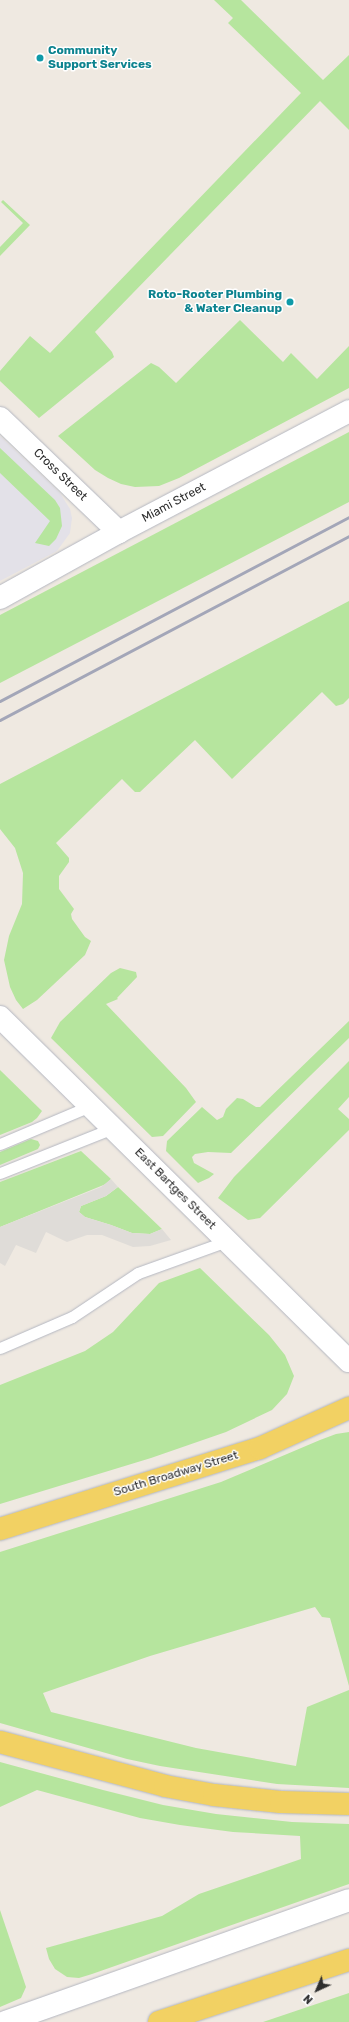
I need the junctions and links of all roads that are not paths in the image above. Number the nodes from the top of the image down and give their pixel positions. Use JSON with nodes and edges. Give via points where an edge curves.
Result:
{"nodes":[{"id":1,"x":349,"y":411,"type":"edge"},
{"id":2,"x":0,"y":418,"type":"edge"},
{"id":3,"x":120,"y":532,"type":"junction"},
{"id":4,"x":0,"y":598,"type":"edge"},
{"id":5,"x":0,"y":1017,"type":"edge"},
{"id":6,"x":90,"y":1106,"type":"junction"},
{"id":7,"x":113,"y":1128,"type":"junction"},
{"id":8,"x":0,"y":1144,"type":"edge"},
{"id":9,"x":0,"y":1173,"type":"edge"},
{"id":10,"x":227,"y":1241,"type":"junction"},
{"id":11,"x":0,"y":1348,"type":"edge"},
{"id":12,"x":349,"y":1361,"type":"edge"},
{"id":13,"x":349,"y":1408,"type":"edge"},
{"id":14,"x":0,"y":1529,"type":"edge"},
{"id":15,"x":0,"y":1742,"type":"edge"},
{"id":16,"x":349,"y":1804,"type":"edge"},
{"id":17,"x":349,"y":1900,"type":"edge"},
{"id":18,"x":349,"y":1960,"type":"edge"},
{"id":19,"x":4,"y":2022,"type":"edge"},
{"id":20,"x":159,"y":2022,"type":"edge"}],
"edges":[{"from":1,"to":3,"type":"street","name":"Miami Street"},
{"from":2,"to":3,"type":"street","name":"Cross Street"},
{"from":3,"to":4,"type":"street","name":"Miami Street"},
{"from":5,"to":6,"type":"street","name":"East Bartges Street"},
{"from":6,"to":7,"type":"street","name":"East Bartges Street"},
{"from":6,"to":8,"type":"lane"},
{"from":7,"to":9,"type":"lane"},
{"from":7,"to":10,"type":"street","name":"East Bartges Street"},
{"from":10,"to":11,"type":"lane","via":[[138,1273],[72,1317]]},
{"from":10,"to":12,"type":"street","name":"East Bartges Street"},
{"from":13,"to":14,"type":"main road","name":"South Broadway Street","via":[[260,1448]]},
{"from":15,"to":16,"type":"main road","via":[[172,1787],[281,1802]]},
{"from":17,"to":19,"type":"street"},
{"from":18,"to":20,"type":"main road"}]}
